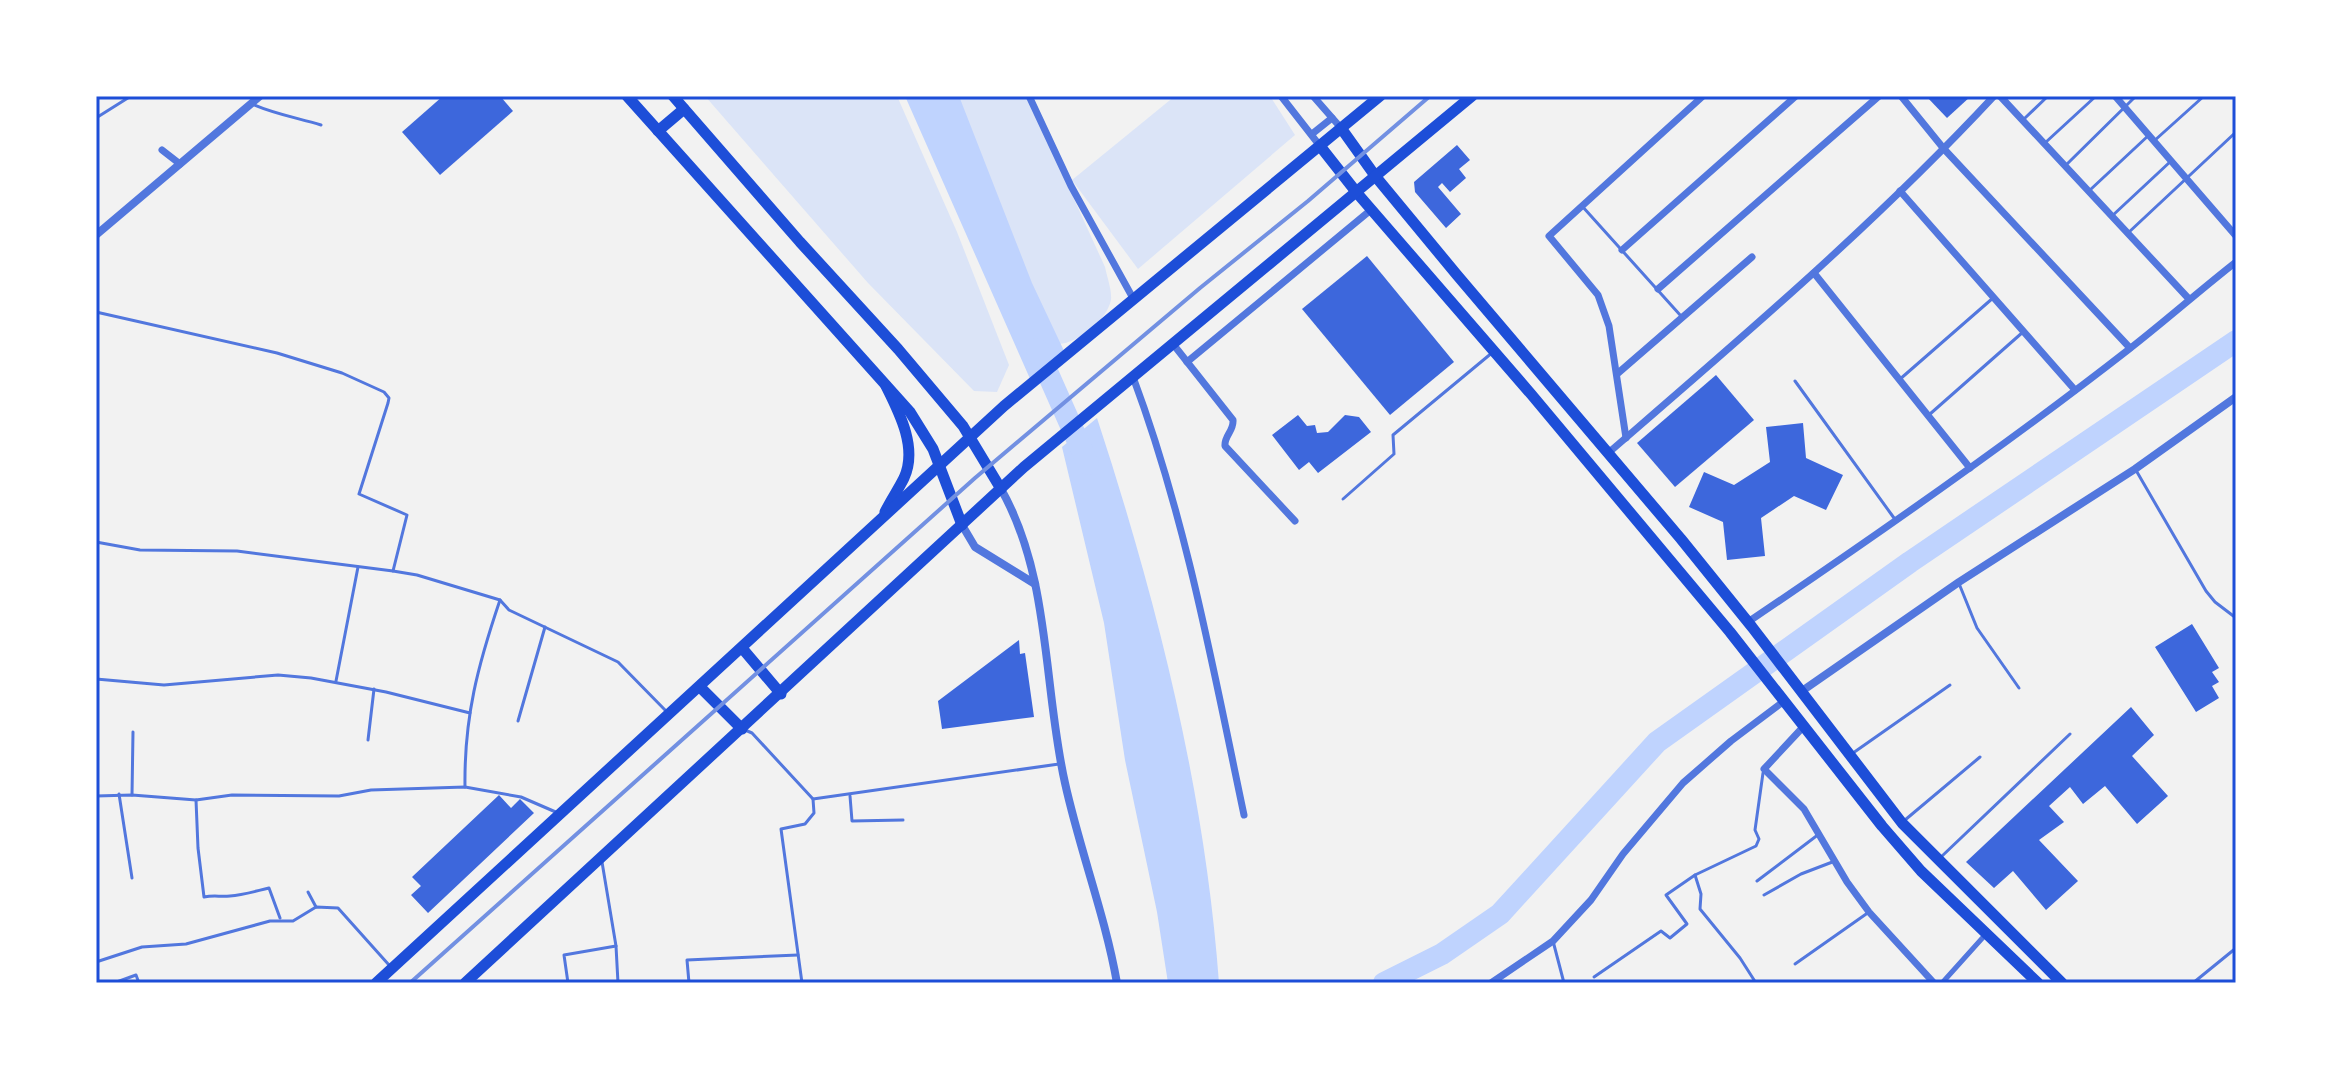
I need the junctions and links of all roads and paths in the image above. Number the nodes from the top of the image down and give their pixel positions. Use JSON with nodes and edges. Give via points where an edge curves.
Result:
{"nodes":[{"id":1,"x":131,"y":96,"type":"edge"},
{"id":2,"x":260,"y":96,"type":"edge"},
{"id":3,"x":627,"y":96,"type":"edge"},
{"id":4,"x":673,"y":96,"type":"edge"},
{"id":5,"x":1029,"y":96,"type":"edge"},
{"id":6,"x":1281,"y":96,"type":"edge"},
{"id":7,"x":1313,"y":96,"type":"edge"},
{"id":8,"x":1380,"y":96,"type":"edge"},
{"id":9,"x":1472,"y":96,"type":"edge"},
{"id":10,"x":1703,"y":96,"type":"edge"},
{"id":11,"x":1796,"y":96,"type":"edge"},
{"id":12,"x":1879,"y":96,"type":"edge"},
{"id":13,"x":1901,"y":96,"type":"edge"},
{"id":14,"x":1997,"y":96,"type":"edge"},
{"id":15,"x":2048,"y":96,"type":"edge"},
{"id":16,"x":2096,"y":96,"type":"edge"},
{"id":17,"x":2115,"y":96,"type":"edge"},
{"id":18,"x":2136,"y":96,"type":"edge"},
{"id":19,"x":2204,"y":96,"type":"edge"},
{"id":20,"x":251,"y":104,"type":"junction"},
{"id":21,"x":2125,"y":107,"type":"junction"},
{"id":22,"x":684,"y":109,"type":"junction"},
{"id":23,"x":96,"y":118,"type":"edge"},
{"id":24,"x":1332,"y":118,"type":"junction"},
{"id":25,"x":2023,"y":120,"type":"junction"},
{"id":26,"x":321,"y":125,"type":"dead end"},
{"id":27,"x":1341,"y":128,"type":"junction"},
{"id":28,"x":658,"y":131,"type":"junction"},
{"id":29,"x":2236,"y":132,"type":"edge"},
{"id":30,"x":1312,"y":134,"type":"junction"},
{"id":31,"x":2151,"y":138,"type":"junction"},
{"id":32,"x":2045,"y":144,"type":"junction"},
{"id":33,"x":1320,"y":146,"type":"junction"},
{"id":34,"x":1944,"y":149,"type":"junction"},
{"id":35,"x":162,"y":150,"type":"dead end"},
{"id":36,"x":2171,"y":161,"type":"junction"},
{"id":37,"x":180,"y":164,"type":"junction"},
{"id":38,"x":2065,"y":166,"type":"junction"},
{"id":39,"x":1376,"y":177,"type":"junction"},
{"id":40,"x":2186,"y":178,"type":"junction"},
{"id":41,"x":1900,"y":191,"type":"junction"},
{"id":42,"x":2089,"y":191,"type":"junction"},
{"id":43,"x":1357,"y":193,"type":"junction"},
{"id":44,"x":1390,"y":194,"type":"junction"},
{"id":45,"x":1582,"y":206,"type":"junction"},
{"id":46,"x":1372,"y":209,"type":"junction"},
{"id":47,"x":2112,"y":216,"type":"junction"},
{"id":48,"x":2128,"y":233,"type":"junction"},
{"id":49,"x":96,"y":235,"type":"edge"},
{"id":50,"x":2236,"y":236,"type":"edge"},
{"id":51,"x":1622,"y":250,"type":"junction"},
{"id":52,"x":1752,"y":257,"type":"dead end"},
{"id":53,"x":2236,"y":262,"type":"edge"},
{"id":54,"x":1814,"y":273,"type":"junction"},
{"id":55,"x":1658,"y":289,"type":"junction"},
{"id":56,"x":1993,"y":298,"type":"junction"},
{"id":57,"x":2189,"y":299,"type":"junction"},
{"id":58,"x":1134,"y":300,"type":"junction"},
{"id":59,"x":96,"y":312,"type":"edge"},
{"id":60,"x":1683,"y":317,"type":"junction"},
{"id":61,"x":2023,"y":332,"type":"junction"},
{"id":62,"x":1173,"y":344,"type":"junction"},
{"id":63,"x":2130,"y":348,"type":"junction"},
{"id":64,"x":1495,"y":351,"type":"junction"},
{"id":65,"x":1187,"y":362,"type":"junction"},
{"id":66,"x":1617,"y":374,"type":"junction"},
{"id":67,"x":1133,"y":377,"type":"junction"},
{"id":68,"x":1899,"y":380,"type":"junction"},
{"id":69,"x":1795,"y":381,"type":"dead end"},
{"id":70,"x":1547,"y":382,"type":"junction"},
{"id":71,"x":886,"y":386,"type":"junction"},
{"id":72,"x":2075,"y":390,"type":"junction"},
{"id":73,"x":1531,"y":394,"type":"junction"},
{"id":74,"x":2236,"y":397,"type":"edge"},
{"id":75,"x":1927,"y":416,"type":"junction"},
{"id":76,"x":970,"y":438,"type":"junction"},
{"id":77,"x":1626,"y":438,"type":"junction"},
{"id":78,"x":1607,"y":454,"type":"junction"},
{"id":79,"x":939,"y":466,"type":"junction"},
{"id":80,"x":1970,"y":468,"type":"junction"},
{"id":81,"x":2135,"y":469,"type":"junction"},
{"id":82,"x":1001,"y":489,"type":"junction"},
{"id":83,"x":1343,"y":499,"type":"dead end"},
{"id":84,"x":882,"y":519,"type":"junction"},
{"id":85,"x":1295,"y":521,"type":"dead end"},
{"id":86,"x":1896,"y":521,"type":"junction"},
{"id":87,"x":962,"y":525,"type":"junction"},
{"id":88,"x":96,"y":542,"type":"edge"},
{"id":89,"x":1697,"y":559,"type":"junction"},
{"id":90,"x":358,"y":567,"type":"junction"},
{"id":91,"x":393,"y":571,"type":"junction"},
{"id":92,"x":1679,"y":573,"type":"junction"},
{"id":93,"x":1959,"y":582,"type":"junction"},
{"id":94,"x":1035,"y":585,"type":"junction"},
{"id":95,"x":500,"y":600,"type":"junction"},
{"id":96,"x":2236,"y":618,"type":"edge"},
{"id":97,"x":1750,"y":624,"type":"junction"},
{"id":98,"x":545,"y":627,"type":"junction"},
{"id":99,"x":1733,"y":637,"type":"junction"},
{"id":100,"x":742,"y":648,"type":"junction"},
{"id":101,"x":96,"y":679,"type":"edge"},
{"id":102,"x":336,"y":681,"type":"junction"},
{"id":103,"x":1950,"y":685,"type":"dead end"},
{"id":104,"x":700,"y":687,"type":"junction"},
{"id":105,"x":1799,"y":687,"type":"junction"},
{"id":106,"x":2019,"y":688,"type":"dead end"},
{"id":107,"x":374,"y":689,"type":"junction"},
{"id":108,"x":781,"y":694,"type":"junction"},
{"id":109,"x":1782,"y":698,"type":"junction"},
{"id":110,"x":470,"y":713,"type":"junction"},
{"id":111,"x":670,"y":714,"type":"junction"},
{"id":112,"x":518,"y":721,"type":"dead end"},
{"id":113,"x":1804,"y":726,"type":"junction"},
{"id":114,"x":742,"y":729,"type":"junction"},
{"id":115,"x":133,"y":732,"type":"dead end"},
{"id":116,"x":2070,"y":734,"type":"dead end"},
{"id":117,"x":368,"y":740,"type":"dead end"},
{"id":118,"x":1850,"y":755,"type":"junction"},
{"id":119,"x":1980,"y":757,"type":"dead end"},
{"id":120,"x":1061,"y":764,"type":"junction"},
{"id":121,"x":1764,"y":769,"type":"junction"},
{"id":122,"x":1874,"y":786,"type":"junction"},
{"id":123,"x":465,"y":787,"type":"junction"},
{"id":124,"x":119,"y":794,"type":"junction"},
{"id":125,"x":850,"y":794,"type":"junction"},
{"id":126,"x":132,"y":795,"type":"junction"},
{"id":127,"x":96,"y":796,"type":"edge"},
{"id":128,"x":1860,"y":798,"type":"junction"},
{"id":129,"x":813,"y":799,"type":"junction"},
{"id":130,"x":196,"y":800,"type":"junction"},
{"id":131,"x":561,"y":814,"type":"junction"},
{"id":132,"x":1244,"y":815,"type":"dead end"},
{"id":133,"x":903,"y":820,"type":"dead end"},
{"id":134,"x":1902,"y":823,"type":"junction"},
{"id":135,"x":1819,"y":834,"type":"junction"},
{"id":136,"x":602,"y":858,"type":"junction"},
{"id":137,"x":1938,"y":859,"type":"junction"},
{"id":138,"x":1835,"y":861,"type":"junction"},
{"id":139,"x":1695,"y":875,"type":"junction"},
{"id":140,"x":132,"y":878,"type":"dead end"},
{"id":141,"x":1757,"y":881,"type":"dead end"},
{"id":142,"x":308,"y":892,"type":"dead end"},
{"id":143,"x":1764,"y":895,"type":"dead end"},
{"id":144,"x":316,"y":907,"type":"junction"},
{"id":145,"x":1869,"y":912,"type":"junction"},
{"id":146,"x":280,"y":919,"type":"junction"},
{"id":147,"x":1987,"y":933,"type":"junction"},
{"id":148,"x":1553,"y":941,"type":"junction"},
{"id":149,"x":616,"y":946,"type":"junction"},
{"id":150,"x":2236,"y":948,"type":"edge"},
{"id":151,"x":798,"y":955,"type":"junction"},
{"id":152,"x":96,"y":962,"type":"edge"},
{"id":153,"x":1795,"y":964,"type":"dead end"},
{"id":154,"x":392,"y":968,"type":"junction"},
{"id":155,"x":1594,"y":977,"type":"dead end"},
{"id":156,"x":114,"y":983,"type":"edge"},
{"id":157,"x":139,"y":983,"type":"edge"},
{"id":158,"x":376,"y":983,"type":"edge"},
{"id":159,"x":465,"y":983,"type":"edge"},
{"id":160,"x":568,"y":983,"type":"edge"},
{"id":161,"x":618,"y":983,"type":"edge"},
{"id":162,"x":689,"y":983,"type":"edge"},
{"id":163,"x":802,"y":983,"type":"edge"},
{"id":164,"x":1117,"y":983,"type":"edge"},
{"id":165,"x":1491,"y":983,"type":"edge"},
{"id":166,"x":1564,"y":983,"type":"edge"},
{"id":167,"x":1756,"y":983,"type":"edge"},
{"id":168,"x":1934,"y":983,"type":"edge"},
{"id":169,"x":1942,"y":983,"type":"edge"},
{"id":170,"x":2038,"y":983,"type":"edge"},
{"id":171,"x":2062,"y":983,"type":"edge"},
{"id":172,"x":2193,"y":983,"type":"edge"}],
"edges":[{"from":1,"to":23,"type":"lane"},
{"from":2,"to":20,"type":"street"},
{"from":3,"to":28,"type":"main road"},
{"from":4,"to":22,"type":"main road"},
{"from":5,"to":58,"type":"street"},
{"from":6,"to":30,"type":"street"},
{"from":7,"to":24,"type":"street"},
{"from":8,"to":27,"type":"main road"},
{"from":9,"to":39,"type":"main road"},
{"from":10,"to":45,"type":"street"},
{"from":11,"to":51,"type":"street"},
{"from":12,"to":55,"type":"street"},
{"from":13,"to":34,"type":"street"},
{"from":14,"to":25,"type":"street"},
{"from":14,"to":34,"type":"street"},
{"from":15,"to":25,"type":"lane"},
{"from":16,"to":32,"type":"lane"},
{"from":17,"to":21,"type":"street"},
{"from":18,"to":21,"type":"lane"},
{"from":19,"to":31,"type":"lane"},
{"from":20,"to":26,"type":"lane"},
{"from":20,"to":37,"type":"street"},
{"from":21,"to":31,"type":"street"},
{"from":21,"to":38,"type":"lane"},
{"from":22,"to":28,"type":"main road"},
{"from":22,"to":76,"type":"main road","via":[[898,349]]},
{"from":24,"to":27,"type":"street"},
{"from":24,"to":30,"type":"street"},
{"from":25,"to":32,"type":"street"},
{"from":27,"to":33,"type":"main road"},
{"from":27,"to":39,"type":"main road"},
{"from":28,"to":71,"type":"main road"},
{"from":29,"to":40,"type":"lane"},
{"from":30,"to":33,"type":"street"},
{"from":31,"to":36,"type":"street"},
{"from":31,"to":42,"type":"lane"},
{"from":32,"to":38,"type":"street"},
{"from":33,"to":43,"type":"main road"},
{"from":33,"to":58,"type":"main road"},
{"from":34,"to":41,"type":"street"},
{"from":34,"to":63,"type":"street"},
{"from":35,"to":37,"type":"street"},
{"from":36,"to":40,"type":"street"},
{"from":36,"to":47,"type":"lane"},
{"from":37,"to":49,"type":"street"},
{"from":38,"to":42,"type":"street"},
{"from":39,"to":43,"type":"main road"},
{"from":39,"to":44,"type":"main road"},
{"from":40,"to":48,"type":"lane"},
{"from":40,"to":50,"type":"street"},
{"from":41,"to":54,"type":"street"},
{"from":41,"to":56,"type":"street"},
{"from":42,"to":47,"type":"street"},
{"from":43,"to":46,"type":"main road"},
{"from":43,"to":62,"type":"main road"},
{"from":44,"to":46,"type":"main road"},
{"from":44,"to":70,"type":"main road"},
{"from":45,"to":51,"type":"lane"},
{"from":45,"to":66,"type":"street","via":[[1549,236],[1598,295]]},
{"from":46,"to":64,"type":"main road"},
{"from":46,"to":65,"type":"street"},
{"from":47,"to":48,"type":"street"},
{"from":48,"to":57,"type":"street"},
{"from":51,"to":55,"type":"lane"},
{"from":52,"to":60,"type":"street"},
{"from":53,"to":57,"type":"street"},
{"from":54,"to":68,"type":"street"},
{"from":54,"to":77,"type":"street"},
{"from":55,"to":60,"type":"lane"},
{"from":56,"to":61,"type":"street"},
{"from":56,"to":68,"type":"lane"},
{"from":57,"to":63,"type":"street"},
{"from":58,"to":76,"type":"main road"},
{"from":59,"to":91,"type":"lane","via":[[277,353],[342,373],[387,395],[359,494],[407,515]]},
{"from":60,"to":66,"type":"street"},
{"from":61,"to":72,"type":"street"},
{"from":61,"to":75,"type":"lane"},
{"from":62,"to":65,"type":"street"},
{"from":62,"to":67,"type":"main road"},
{"from":63,"to":72,"type":"street"},
{"from":64,"to":73,"type":"main road"},
{"from":64,"to":83,"type":"lane","via":[[1393,435],[1394,454]]},
{"from":65,"to":85,"type":"street","via":[[1233,420],[1225,446]]},
{"from":66,"to":77,"type":"street"},
{"from":67,"to":82,"type":"main road"},
{"from":67,"to":132,"type":"street","via":[[1159,452],[1206,630]]},
{"from":68,"to":75,"type":"street"},
{"from":69,"to":86,"type":"lane"},
{"from":70,"to":73,"type":"main road"},
{"from":70,"to":78,"type":"main road"},
{"from":71,"to":79,"type":"main road","via":[[910,412]]},
{"from":71,"to":84,"type":"main road","via":[[903,419],[908,462]]},
{"from":72,"to":80,"type":"street"},
{"from":73,"to":92,"type":"main road"},
{"from":74,"to":81,"type":"street"},
{"from":75,"to":80,"type":"street"},
{"from":76,"to":79,"type":"main road"},
{"from":76,"to":82,"type":"main road"},
{"from":77,"to":78,"type":"street"},
{"from":78,"to":89,"type":"main road"},
{"from":79,"to":84,"type":"main road"},
{"from":79,"to":87,"type":"main road"},
{"from":80,"to":86,"type":"street"},
{"from":81,"to":93,"type":"street"},
{"from":81,"to":96,"type":"lane","via":[[2206,591]]},
{"from":82,"to":87,"type":"main road"},
{"from":82,"to":94,"type":"street","via":[[1014,513]]},
{"from":84,"to":100,"type":"main road"},
{"from":86,"to":97,"type":"street"},
{"from":87,"to":94,"type":"street","via":[[975,547]]},
{"from":87,"to":108,"type":"main road"},
{"from":88,"to":90,"type":"lane","via":[[140,550],[237,551]]},
{"from":89,"to":92,"type":"main road","via":[[1693,572]]},
{"from":89,"to":97,"type":"main road"},
{"from":90,"to":91,"type":"lane"},
{"from":90,"to":102,"type":"lane"},
{"from":91,"to":95,"type":"lane"},
{"from":92,"to":99,"type":"main road"},
{"from":93,"to":105,"type":"street"},
{"from":93,"to":106,"type":"lane","via":[[1977,628]]},
{"from":94,"to":120,"type":"street"},
{"from":95,"to":98,"type":"lane"},
{"from":95,"to":110,"type":"lane","via":[[481,655]]},
{"from":97,"to":99,"type":"main road","via":[[1733,620]]},
{"from":97,"to":105,"type":"main road"},
{"from":98,"to":111,"type":"lane","via":[[618,662]]},
{"from":98,"to":112,"type":"lane"},
{"from":99,"to":109,"type":"main road"},
{"from":100,"to":104,"type":"main road"},
{"from":100,"to":108,"type":"main road"},
{"from":101,"to":102,"type":"lane","via":[[164,685],[278,675]]},
{"from":102,"to":107,"type":"lane"},
{"from":103,"to":118,"type":"lane"},
{"from":104,"to":111,"type":"main road"},
{"from":104,"to":114,"type":"main road"},
{"from":105,"to":118,"type":"main road"},
{"from":107,"to":110,"type":"lane"},
{"from":107,"to":117,"type":"lane"},
{"from":108,"to":114,"type":"main road"},
{"from":109,"to":113,"type":"main road"},
{"from":109,"to":148,"type":"street","via":[[1683,783]]},
{"from":110,"to":123,"type":"lane"},
{"from":111,"to":131,"type":"main road"},
{"from":113,"to":121,"type":"street"},
{"from":113,"to":128,"type":"main road"},
{"from":114,"to":129,"type":"lane","via":[[752,733]]},
{"from":114,"to":136,"type":"main road"},
{"from":115,"to":126,"type":"lane"},
{"from":116,"to":137,"type":"lane"},
{"from":118,"to":122,"type":"main road"},
{"from":119,"to":134,"type":"lane"},
{"from":120,"to":125,"type":"lane"},
{"from":120,"to":164,"type":"street"},
{"from":121,"to":135,"type":"street","via":[[1804,809]]},
{"from":121,"to":139,"type":"lane","via":[[1756,846]]},
{"from":122,"to":128,"type":"main road"},
{"from":122,"to":134,"type":"main road"},
{"from":123,"to":130,"type":"lane"},
{"from":123,"to":131,"type":"lane","via":[[521,797]]},
{"from":124,"to":126,"type":"lane"},
{"from":124,"to":127,"type":"lane"},
{"from":124,"to":140,"type":"lane"},
{"from":125,"to":129,"type":"lane"},
{"from":125,"to":133,"type":"lane","via":[[852,821]]},
{"from":126,"to":130,"type":"lane"},
{"from":128,"to":147,"type":"main road","via":[[1921,871]]},
{"from":129,"to":151,"type":"lane","via":[[814,813],[805,824],[781,829]]},
{"from":130,"to":146,"type":"lane","via":[[204,897],[269,888]]},
{"from":131,"to":154,"type":"main road"},
{"from":134,"to":137,"type":"main road"},
{"from":135,"to":138,"type":"street"},
{"from":135,"to":141,"type":"lane"},
{"from":136,"to":149,"type":"lane"},
{"from":136,"to":159,"type":"main road"},
{"from":137,"to":171,"type":"main road"},
{"from":138,"to":143,"type":"lane"},
{"from":138,"to":145,"type":"street"},
{"from":139,"to":155,"type":"lane","via":[[1666,895],[1687,924],[1670,938],[1661,931]]},
{"from":139,"to":167,"type":"lane","via":[[1700,909]]},
{"from":142,"to":144,"type":"lane"},
{"from":144,"to":146,"type":"lane","via":[[293,921]]},
{"from":144,"to":154,"type":"lane","via":[[338,908]]},
{"from":145,"to":153,"type":"lane"},
{"from":145,"to":168,"type":"street"},
{"from":146,"to":152,"type":"lane","via":[[186,944],[142,947]]},
{"from":147,"to":169,"type":"street"},
{"from":147,"to":170,"type":"main road"},
{"from":148,"to":165,"type":"street"},
{"from":148,"to":166,"type":"lane"},
{"from":149,"to":160,"type":"lane","via":[[564,955]]},
{"from":149,"to":161,"type":"lane"},
{"from":150,"to":172,"type":"lane"},
{"from":151,"to":162,"type":"lane","via":[[687,960]]},
{"from":151,"to":163,"type":"lane"},
{"from":154,"to":158,"type":"main road"},
{"from":156,"to":157,"type":"lane","via":[[136,975]]}]}
